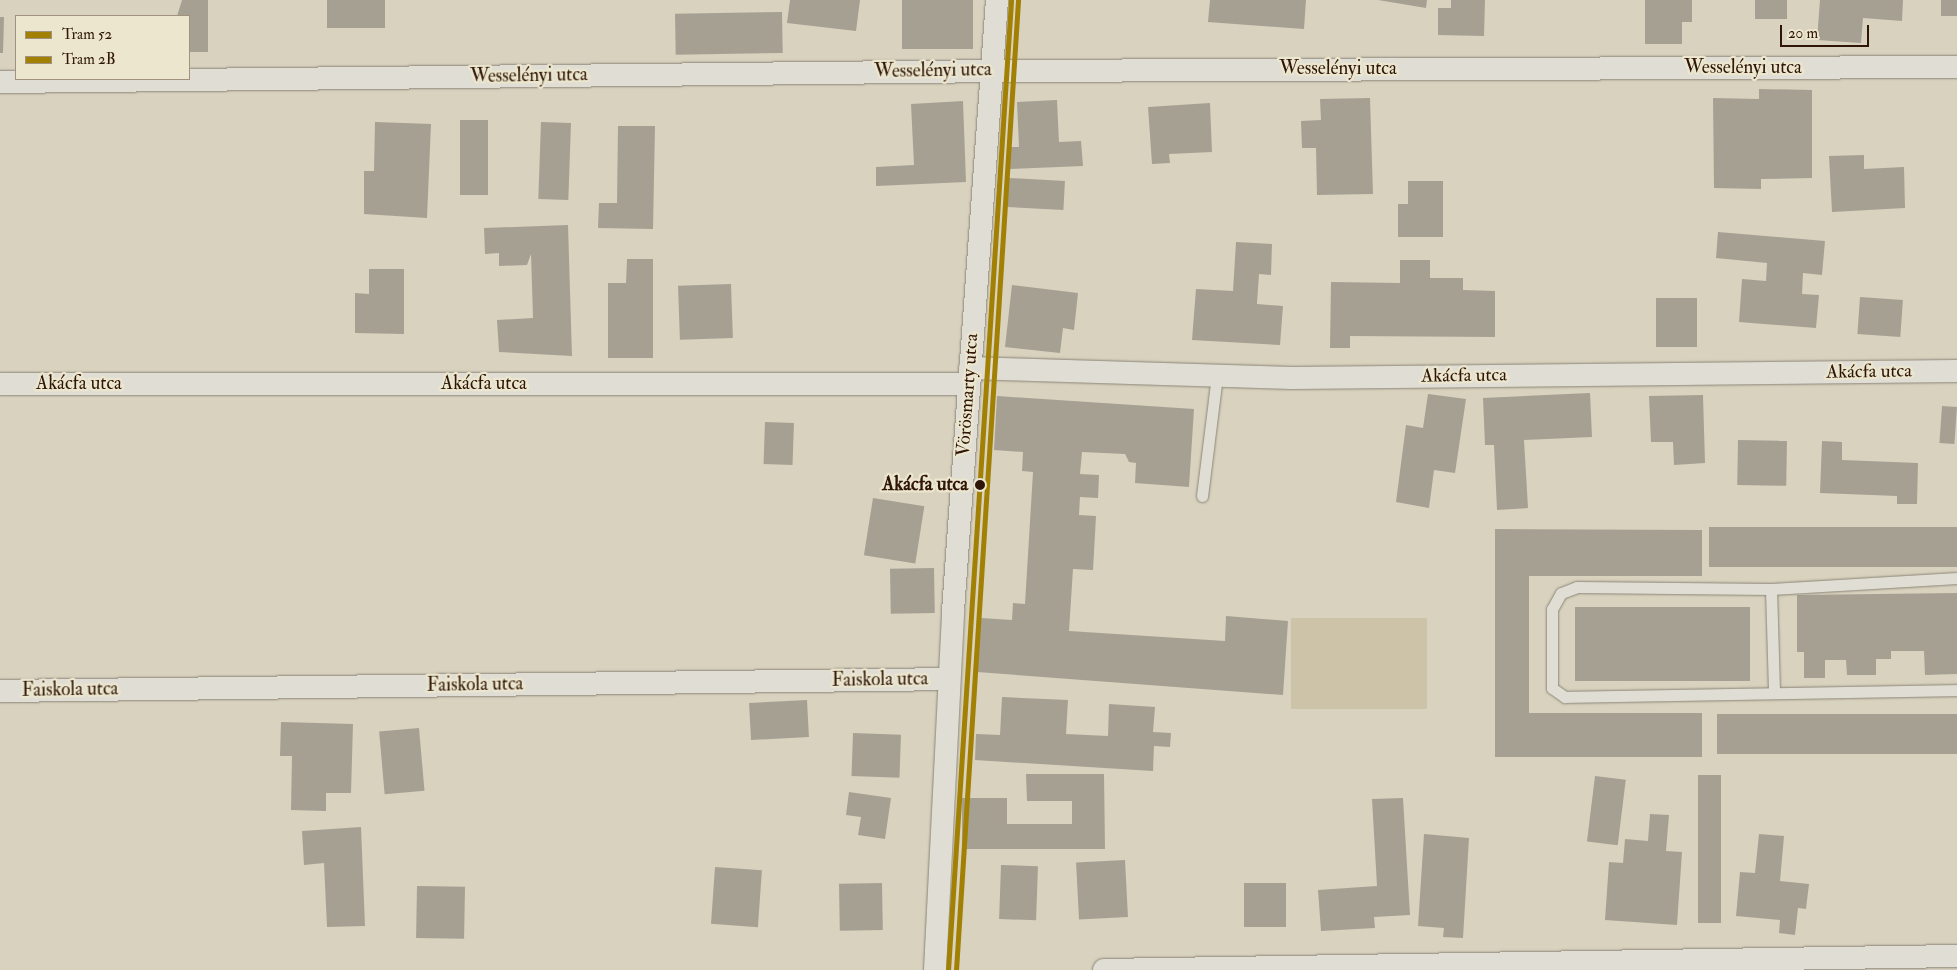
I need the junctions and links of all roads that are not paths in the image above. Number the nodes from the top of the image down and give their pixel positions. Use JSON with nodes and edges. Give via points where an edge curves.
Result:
{"nodes":[{"id":1,"x":997,"y":0,"type":"edge"},
{"id":2,"x":1957,"y":67,"type":"edge"},
{"id":3,"x":992,"y":71,"type":"junction"},
{"id":4,"x":180,"y":80,"type":"edge"},
{"id":5,"x":190,"y":80,"type":"edge"},
{"id":6,"x":0,"y":82,"type":"edge"},
{"id":7,"x":1957,"y":371,"type":"edge"},
{"id":8,"x":970,"y":376,"type":"junction"},
{"id":9,"x":1217,"y":376,"type":"junction"},
{"id":10,"x":0,"y":384,"type":"edge"},
{"id":11,"x":1202,"y":496,"type":"dead end"},
{"id":12,"x":1957,"y":578,"type":"edge"},
{"id":13,"x":1771,"y":588,"type":"junction"},
{"id":14,"x":949,"y":679,"type":"junction"},
{"id":15,"x":1774,"y":690,"type":"junction"},
{"id":16,"x":1957,"y":690,"type":"edge"},
{"id":17,"x":0,"y":691,"type":"edge"},
{"id":18,"x":1957,"y":956,"type":"edge"},
{"id":19,"x":935,"y":970,"type":"edge"},
{"id":20,"x":1104,"y":970,"type":"edge"}],
"edges":[{"from":1,"to":3,"type":"street","name":"Vörösmarty utca"},
{"from":2,"to":3,"type":"street","name":"Wesselényi utca"},
{"from":3,"to":5,"type":"street","name":"Wesselényi utca"},
{"from":3,"to":8,"type":"street","name":"Vörösmarty utca"},
{"from":4,"to":6,"type":"street","name":"Wesselényi utca"},
{"from":7,"to":9,"type":"street","name":"Akácfa utca"},
{"from":8,"to":9,"type":"street","name":"Akácfa utca"},
{"from":8,"to":10,"type":"street","name":"Akácfa utca"},
{"from":8,"to":14,"type":"street","name":"Vörösmarty utca"},
{"from":9,"to":11,"type":"lane"},
{"from":12,"to":13,"type":"lane"},
{"from":13,"to":15,"type":"lane"},
{"from":13,"to":15,"type":"lane","via":[[1577,587],[1561,593],[1552,609],[1552,688],[1565,697]]},
{"from":14,"to":17,"type":"street","name":"Faiskola utca"},
{"from":14,"to":19,"type":"street","name":"Vörösmarty utca"},
{"from":15,"to":16,"type":"lane"},
{"from":18,"to":20,"type":"street"}]}
